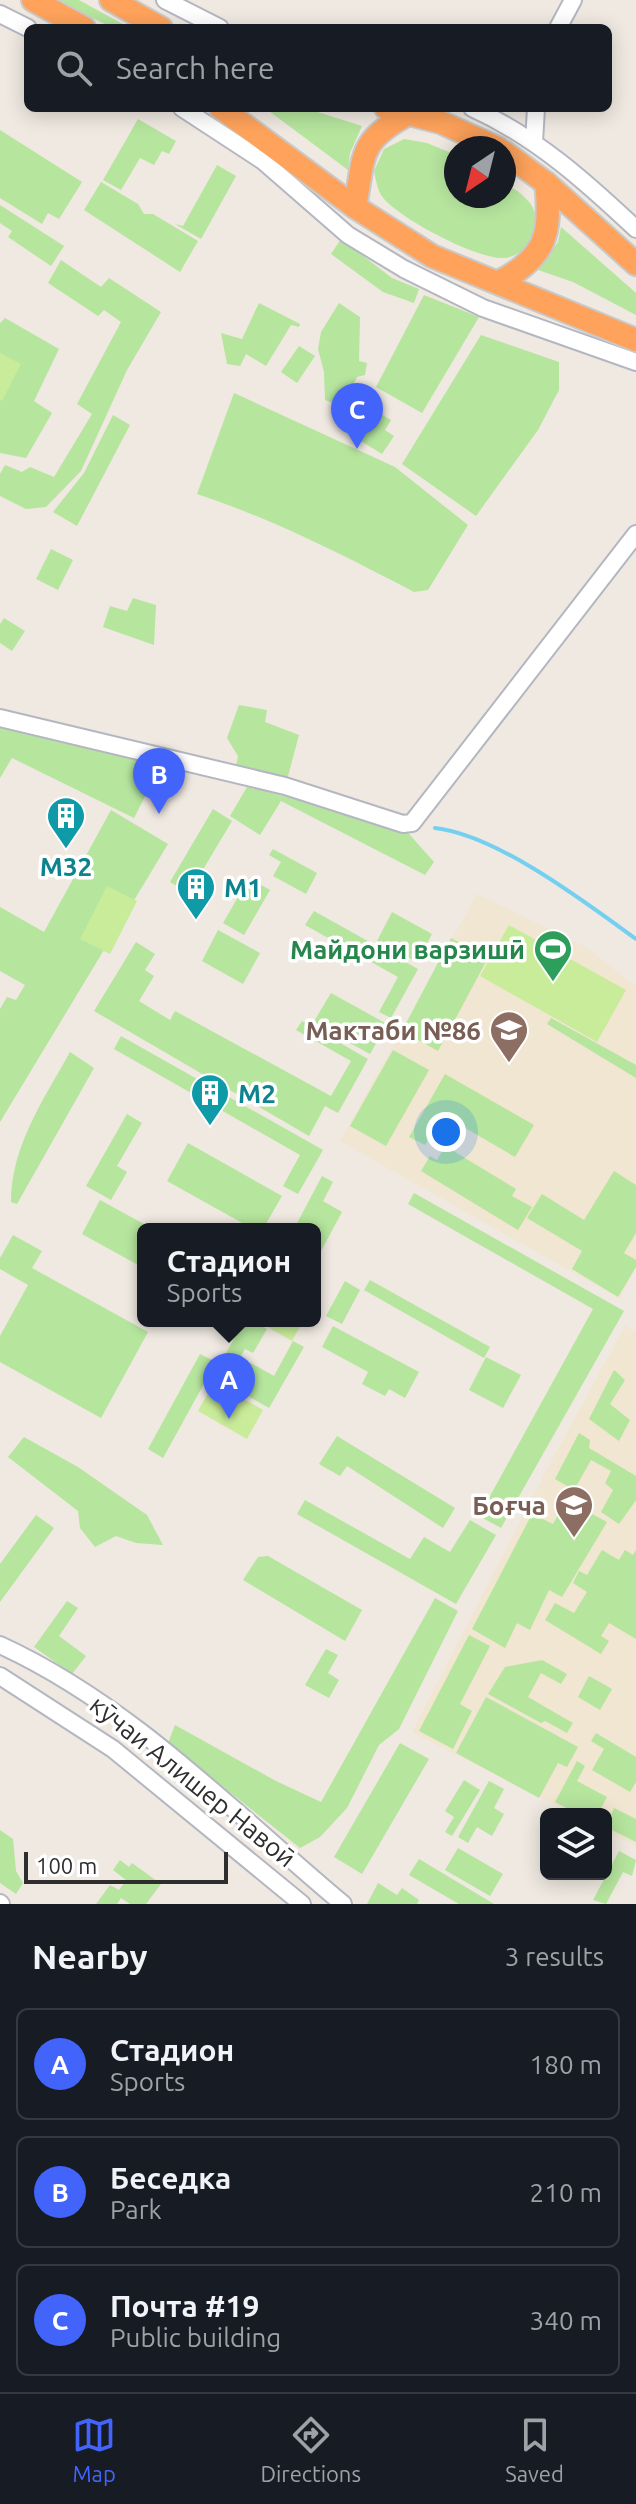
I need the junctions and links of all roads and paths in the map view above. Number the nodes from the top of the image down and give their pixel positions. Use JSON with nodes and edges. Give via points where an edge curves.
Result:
{"nodes":[{"id":1,"x":33,"y":0,"type":"edge"},
{"id":2,"x":111,"y":0,"type":"edge"},
{"id":3,"x":165,"y":0,"type":"edge"},
{"id":4,"x":573,"y":0,"type":"edge"},
{"id":5,"x":0,"y":14,"type":"edge"},
{"id":6,"x":77,"y":24,"type":"edge"},
{"id":7,"x":154,"y":24,"type":"edge"},
{"id":8,"x":210,"y":24,"type":"edge"},
{"id":9,"x":557,"y":24,"type":"edge"},
{"id":10,"x":24,"y":26,"type":"edge"},
{"id":11,"x":188,"y":112,"type":"edge"},
{"id":12,"x":226,"y":112,"type":"edge"},
{"id":13,"x":396,"y":112,"type":"edge"},
{"id":14,"x":401,"y":112,"type":"edge"},
{"id":15,"x":479,"y":112,"type":"edge"},
{"id":16,"x":536,"y":112,"type":"edge"},
{"id":17,"x":471,"y":136,"type":"edge"},
{"id":18,"x":534,"y":142,"type":"junction"},
{"id":19,"x":516,"y":161,"type":"edge"},
{"id":20,"x":546,"y":183,"type":"junction"},
{"id":21,"x":355,"y":207,"type":"junction"},
{"id":22,"x":636,"y":229,"type":"edge"},
{"id":23,"x":636,"y":264,"type":"edge"},
{"id":24,"x":499,"y":282,"type":"junction"},
{"id":25,"x":636,"y":340,"type":"edge"},
{"id":26,"x":636,"y":362,"type":"edge"},
{"id":27,"x":636,"y":534,"type":"edge"},
{"id":28,"x":0,"y":718,"type":"edge"},
{"id":29,"x":0,"y":1645,"type":"edge"},
{"id":30,"x":0,"y":1676,"type":"edge"},
{"id":31,"x":302,"y":1904,"type":"edge"},
{"id":32,"x":343,"y":1904,"type":"edge"}],
"edges":[{"from":1,"to":6,"type":"highway"},
{"from":2,"to":7,"type":"highway"},
{"from":3,"to":8,"type":"street"},
{"from":4,"to":9,"type":"street"},
{"from":5,"to":10,"type":"street"},
{"from":11,"to":26,"type":"street","via":[[263,161],[348,235],[404,269],[483,308]]},
{"from":12,"to":21,"type":"highway"},
{"from":13,"to":21,"type":"highway","via":[[369,145]]},
{"from":14,"to":17,"type":"highway"},
{"from":15,"to":18,"type":"street"},
{"from":16,"to":18,"type":"street"},
{"from":18,"to":22,"type":"street","via":[[575,171]]},
{"from":19,"to":20,"type":"highway"},
{"from":20,"to":23,"type":"highway"},
{"from":20,"to":24,"type":"highway","via":[[545,240],[538,254]]},
{"from":21,"to":24,"type":"highway","via":[[432,256]]},
{"from":24,"to":25,"type":"highway"},
{"from":27,"to":28,"type":"street","via":[[412,823],[285,786]]},
{"from":29,"to":32,"type":"street","name":"кӯчаи Алишер Навоӣ","via":[[99,1701],[146,1735]]},
{"from":30,"to":31,"type":"street","via":[[113,1749]]}]}
